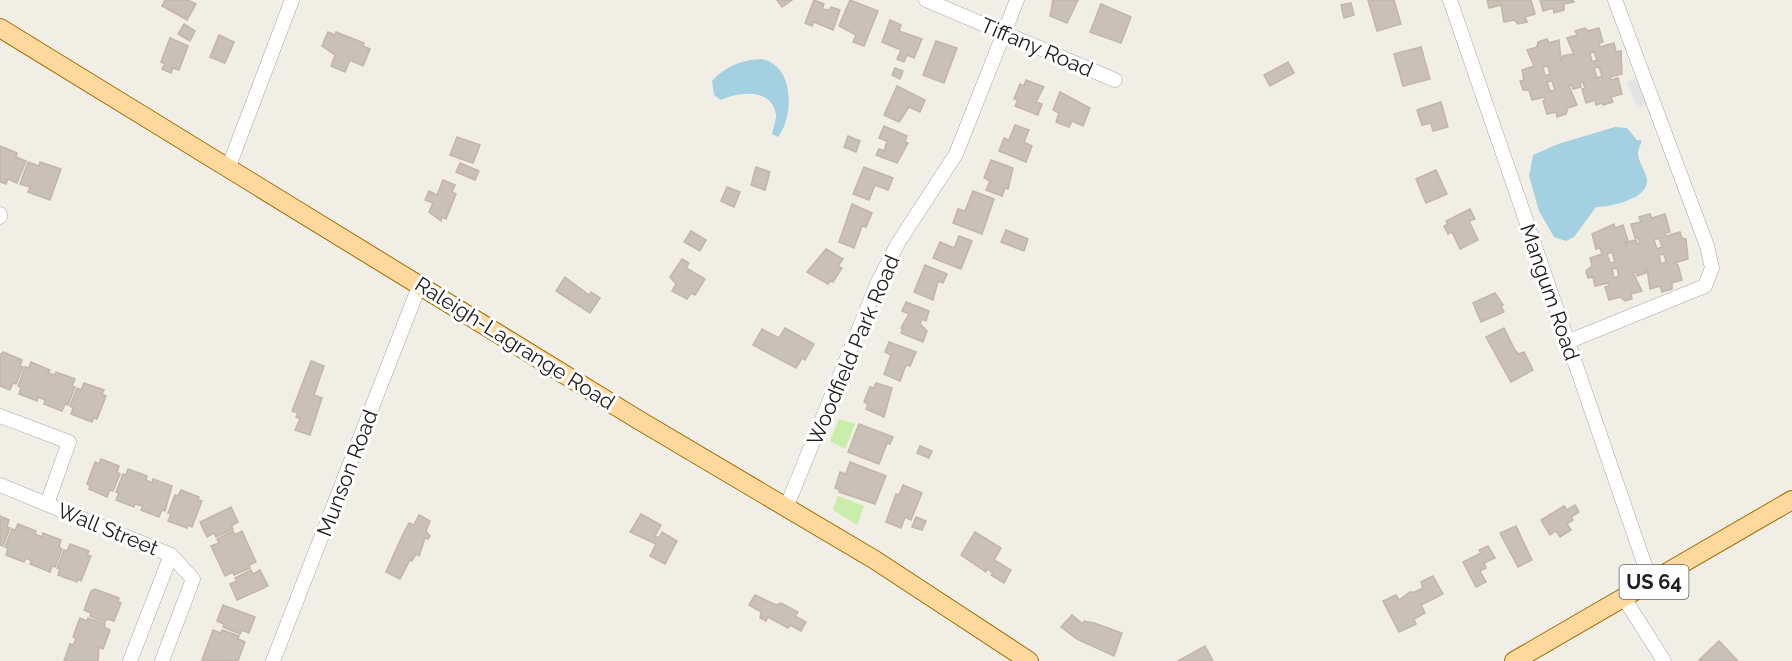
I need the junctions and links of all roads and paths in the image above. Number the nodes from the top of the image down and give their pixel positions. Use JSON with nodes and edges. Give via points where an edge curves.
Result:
{"nodes":[{"id":1,"x":292,"y":0,"type":"edge"},
{"id":2,"x":926,"y":0,"type":"edge"},
{"id":3,"x":1017,"y":0,"type":"edge"},
{"id":4,"x":1450,"y":0,"type":"edge"},
{"id":5,"x":1615,"y":0,"type":"edge"},
{"id":6,"x":0,"y":28,"type":"edge"},
{"id":7,"x":1004,"y":33,"type":"junction"},
{"id":8,"x":1115,"y":80,"type":"dead end"},
{"id":9,"x":229,"y":166,"type":"junction"},
{"id":10,"x":420,"y":284,"type":"junction"},
{"id":11,"x":1567,"y":342,"type":"junction"},
{"id":12,"x":0,"y":416,"type":"edge"},
{"id":13,"x":0,"y":485,"type":"edge"},
{"id":14,"x":1792,"y":500,"type":"edge"},
{"id":15,"x":47,"y":504,"type":"junction"},
{"id":16,"x":786,"y":508,"type":"junction"},
{"id":17,"x":171,"y":555,"type":"junction"},
{"id":18,"x":1652,"y":583,"type":"junction"},
{"id":19,"x":1624,"y":598,"type":"junction"},
{"id":20,"x":130,"y":661,"type":"edge"},
{"id":21,"x":162,"y":661,"type":"edge"},
{"id":22,"x":273,"y":661,"type":"edge"},
{"id":23,"x":1029,"y":661,"type":"edge"},
{"id":24,"x":1514,"y":661,"type":"edge"},
{"id":25,"x":1664,"y":661,"type":"edge"}],
"edges":[{"from":1,"to":9,"type":"street"},
{"from":2,"to":7,"type":"street","name":"Tiffany Road"},
{"from":3,"to":7,"type":"street","name":"Woodfield Park Road"},
{"from":4,"to":11,"type":"street","name":"Mangum Road"},
{"from":5,"to":11,"type":"street","via":[[1712,268],[1705,286]]},
{"from":6,"to":9,"type":"main road","name":"Raleigh-Lagrange Road"},
{"from":7,"to":8,"type":"street","name":"Tiffany Road"},
{"from":7,"to":16,"type":"street","name":"Woodfield Park Road","via":[[956,154],[898,243],[878,282]]},
{"from":9,"to":10,"type":"main road","name":"Raleigh-Lagrange Road"},
{"from":10,"to":16,"type":"main road","name":"Raleigh-Lagrange Road"},
{"from":10,"to":22,"type":"street","name":"Munson Road"},
{"from":11,"to":18,"type":"street","name":"Mangum Road"},
{"from":12,"to":15,"type":"street","via":[[69,442]]},
{"from":13,"to":15,"type":"street","name":"Wall Street"},
{"from":14,"to":18,"type":"main road","number":"US 64"},
{"from":15,"to":17,"type":"street","name":"Wall Street"},
{"from":16,"to":23,"type":"main road","name":"Raleigh-Lagrange Road","via":[[875,560]]},
{"from":17,"to":20,"type":"street"},
{"from":17,"to":21,"type":"street","name":"Wall Street","via":[[193,579]]},
{"from":18,"to":19,"type":"main road","number":"US 64"},
{"from":19,"to":24,"type":"main road","number":"US 64"},
{"from":19,"to":25,"type":"street"}]}
